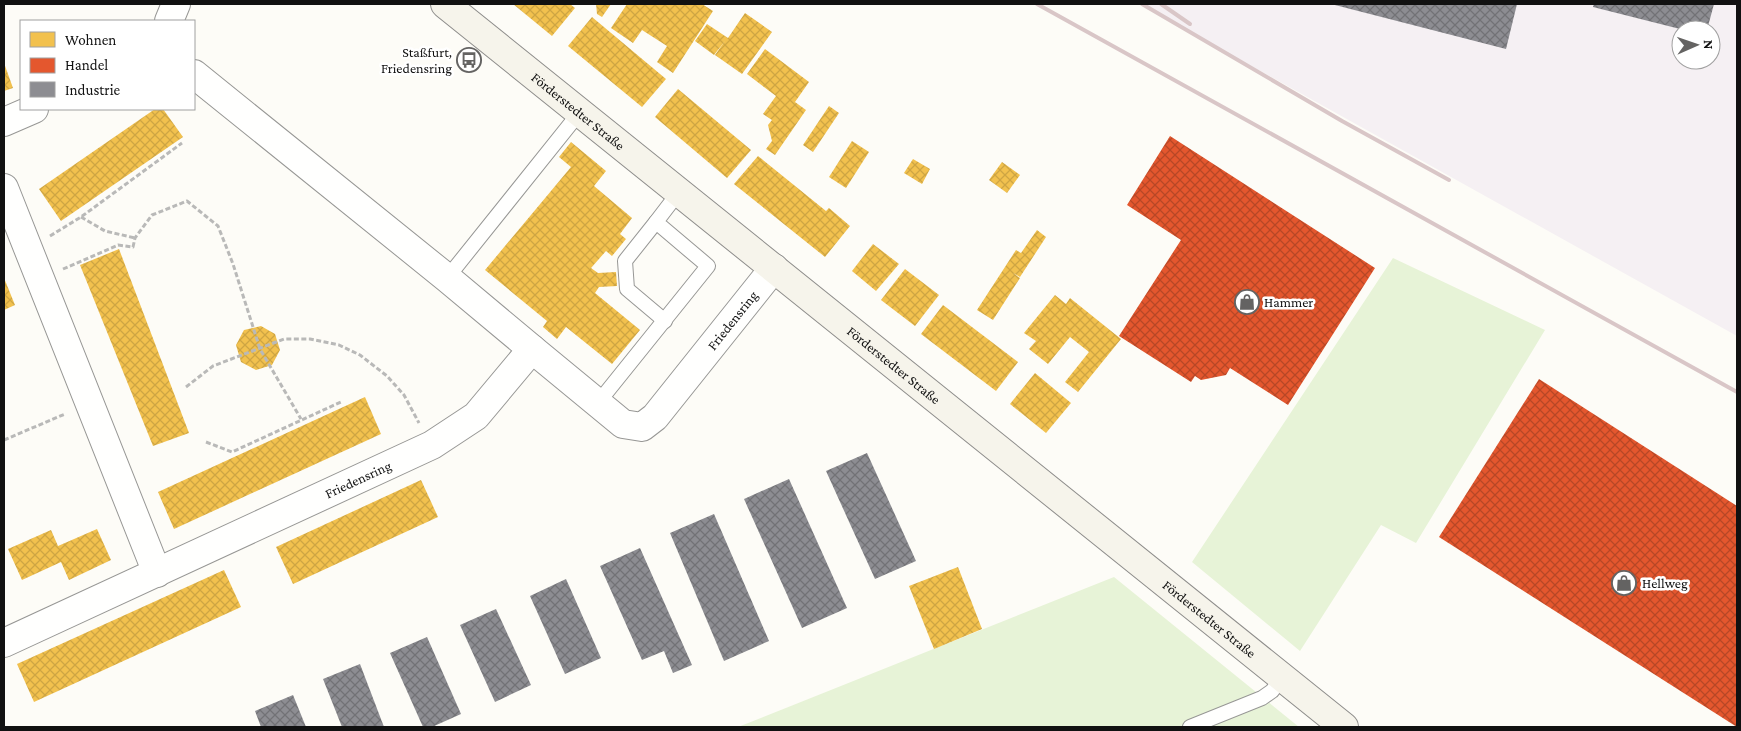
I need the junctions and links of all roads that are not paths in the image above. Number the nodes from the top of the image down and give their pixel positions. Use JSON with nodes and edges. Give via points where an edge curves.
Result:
{"nodes":[{"id":1,"x":176,"y":4,"type":"edge"},
{"id":2,"x":445,"y":4,"type":"edge"},
{"id":3,"x":169,"y":20,"type":"edge"},
{"id":4,"x":195,"y":75,"type":"edge"},
{"id":5,"x":32,"y":110,"type":"edge"},
{"id":6,"x":580,"y":112,"type":"junction"},
{"id":7,"x":4,"y":122,"type":"edge"},
{"id":8,"x":4,"y":188,"type":"edge"},
{"id":9,"x":679,"y":192,"type":"junction"},
{"id":10,"x":656,"y":222,"type":"junction"},
{"id":11,"x":774,"y":268,"type":"junction"},
{"id":12,"x":447,"y":278,"type":"junction"},
{"id":13,"x":664,"y":321,"type":"junction"},
{"id":14,"x":532,"y":349,"type":"junction"},
{"id":15,"x":597,"y":404,"type":"junction"},
{"id":16,"x":157,"y":573,"type":"junction"},
{"id":17,"x":4,"y":643,"type":"edge"},
{"id":18,"x":1282,"y":678,"type":"junction"},
{"id":19,"x":1190,"y":727,"type":"edge"},
{"id":20,"x":1344,"y":727,"type":"edge"}],
"edges":[{"from":1,"to":3,"type":"street"},
{"from":2,"to":6,"type":"main road","name":"Förderstedter Straße"},
{"from":4,"to":12,"type":"street","name":"Friedensring"},
{"from":5,"to":7,"type":"street"},
{"from":6,"to":9,"type":"main road","name":"Förderstedter Straße"},
{"from":6,"to":12,"type":"lane"},
{"from":8,"to":16,"type":"street"},
{"from":9,"to":10,"type":"lane"},
{"from":9,"to":11,"type":"main road","name":"Förderstedter Straße"},
{"from":10,"to":13,"type":"lane","via":[[625,261],[627,289]]},
{"from":10,"to":13,"type":"lane","via":[[708,266]]},
{"from":11,"to":15,"type":"street","name":"Friedensring","via":[[655,417],[642,427],[622,424]]},
{"from":11,"to":18,"type":"main road","name":"Förderstedter Straße"},
{"from":12,"to":14,"type":"street","name":"Friedensring"},
{"from":13,"to":15,"type":"lane"},
{"from":14,"to":15,"type":"street","name":"Friedensring"},
{"from":14,"to":16,"type":"street","name":"Friedensring","via":[[476,416],[432,445]]},
{"from":16,"to":17,"type":"street","name":"Friedensring"},
{"from":18,"to":19,"type":"lane","via":[[1262,698]]},
{"from":18,"to":20,"type":"main road","name":"Förderstedter Straße"}]}
